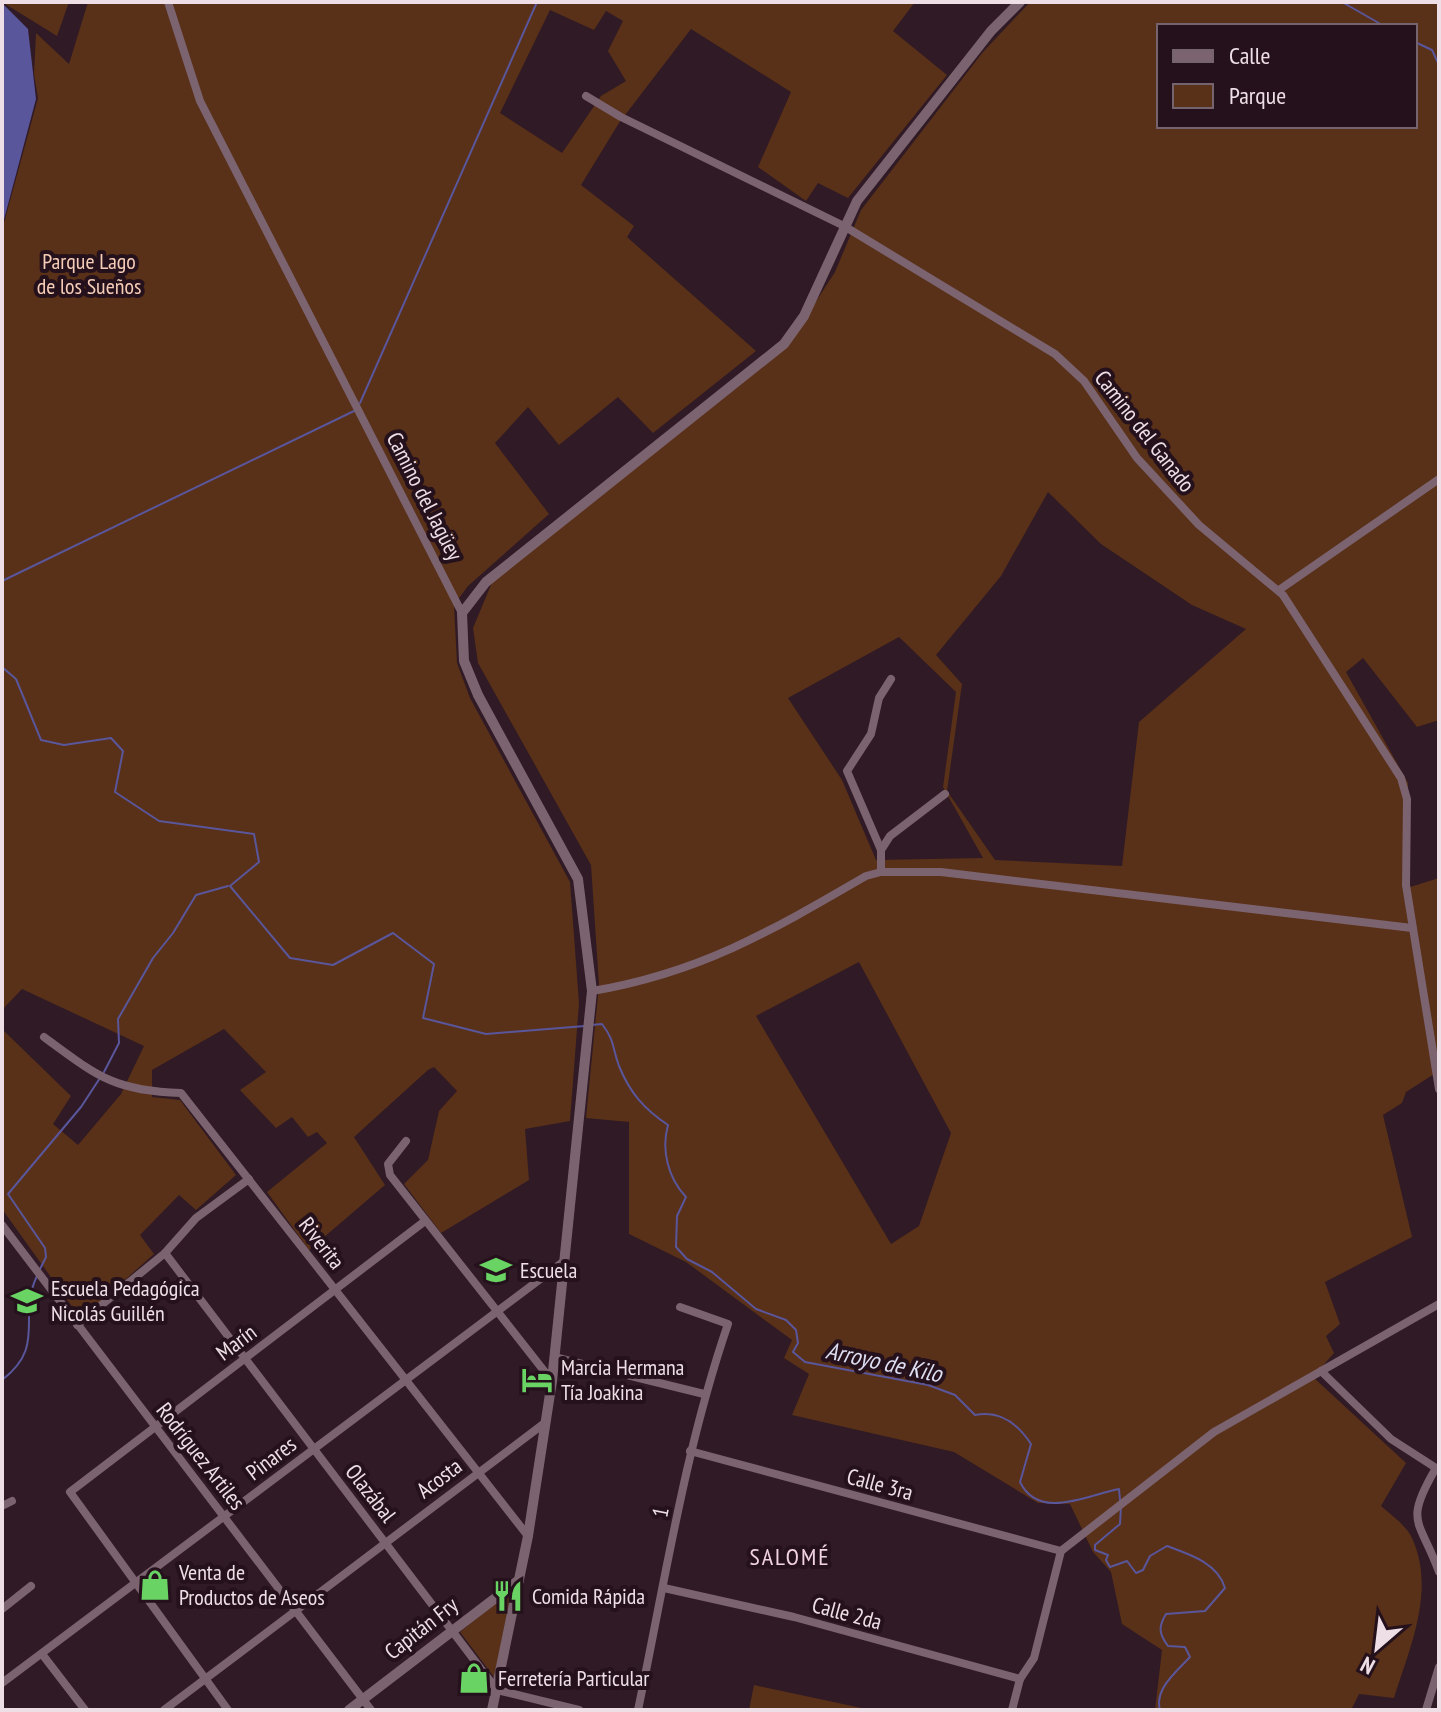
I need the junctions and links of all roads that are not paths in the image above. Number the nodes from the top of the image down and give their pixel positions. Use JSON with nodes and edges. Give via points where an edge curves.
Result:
{"nodes":[{"id":1,"x":168,"y":2,"type":"edge"},
{"id":2,"x":1020,"y":2,"type":"edge"},
{"id":3,"x":586,"y":96,"type":"dead end"},
{"id":4,"x":844,"y":226,"type":"junction"},
{"id":5,"x":1439,"y":479,"type":"edge"},
{"id":6,"x":1279,"y":590,"type":"junction"},
{"id":7,"x":462,"y":613,"type":"junction"},
{"id":8,"x":891,"y":679,"type":"dead end"},
{"id":9,"x":945,"y":794,"type":"dead end"},
{"id":10,"x":881,"y":850,"type":"junction"},
{"id":11,"x":881,"y":872,"type":"junction"},
{"id":12,"x":1412,"y":928,"type":"junction"},
{"id":13,"x":592,"y":991,"type":"junction"},
{"id":14,"x":44,"y":1037,"type":"dead end"},
{"id":15,"x":1439,"y":1089,"type":"edge"},
{"id":16,"x":406,"y":1141,"type":"dead end"},
{"id":17,"x":249,"y":1179,"type":"junction"},
{"id":18,"x":425,"y":1221,"type":"junction"},
{"id":19,"x":2,"y":1225,"type":"edge"},
{"id":20,"x":165,"y":1253,"type":"junction"},
{"id":21,"x":563,"y":1262,"type":"junction"},
{"id":22,"x":336,"y":1290,"type":"junction"},
{"id":23,"x":1439,"y":1304,"type":"edge"},
{"id":24,"x":680,"y":1307,"type":"dead end"},
{"id":25,"x":496,"y":1311,"type":"junction"},
{"id":26,"x":77,"y":1325,"type":"junction"},
{"id":27,"x":554,"y":1357,"type":"junction"},
{"id":28,"x":245,"y":1358,"type":"junction"},
{"id":29,"x":1321,"y":1371,"type":"junction"},
{"id":30,"x":407,"y":1380,"type":"junction"},
{"id":31,"x":552,"y":1381,"type":"junction"},
{"id":32,"x":704,"y":1394,"type":"junction"},
{"id":33,"x":546,"y":1422,"type":"junction"},
{"id":34,"x":155,"y":1426,"type":"junction"},
{"id":35,"x":314,"y":1449,"type":"junction"},
{"id":36,"x":690,"y":1451,"type":"junction"},
{"id":37,"x":1437,"y":1469,"type":"edge"},
{"id":38,"x":479,"y":1470,"type":"junction"},
{"id":39,"x":12,"y":1501,"type":"dead end"},
{"id":40,"x":2,"y":1506,"type":"edge"},
{"id":41,"x":225,"y":1516,"type":"junction"},
{"id":42,"x":528,"y":1536,"type":"junction"},
{"id":43,"x":385,"y":1540,"type":"junction"},
{"id":44,"x":1061,"y":1551,"type":"junction"},
{"id":45,"x":1439,"y":1572,"type":"edge"},
{"id":46,"x":519,"y":1580,"type":"junction"},
{"id":47,"x":135,"y":1584,"type":"junction"},
{"id":48,"x":31,"y":1586,"type":"dead end"},
{"id":49,"x":664,"y":1588,"type":"junction"},
{"id":50,"x":4,"y":1605,"type":"edge"},
{"id":51,"x":296,"y":1608,"type":"junction"},
{"id":52,"x":452,"y":1629,"type":"junction"},
{"id":53,"x":42,"y":1654,"type":"junction"},
{"id":54,"x":1439,"y":1667,"type":"edge"},
{"id":55,"x":205,"y":1678,"type":"junction"},
{"id":56,"x":1020,"y":1679,"type":"junction"},
{"id":57,"x":2,"y":1683,"type":"edge"},
{"id":58,"x":497,"y":1690,"type":"junction"},
{"id":59,"x":363,"y":1699,"type":"junction"},
{"id":60,"x":85,"y":1710,"type":"edge"},
{"id":61,"x":164,"y":1710,"type":"edge"},
{"id":62,"x":228,"y":1710,"type":"edge"},
{"id":63,"x":349,"y":1710,"type":"edge"},
{"id":64,"x":371,"y":1710,"type":"edge"},
{"id":65,"x":492,"y":1710,"type":"edge"},
{"id":66,"x":579,"y":1710,"type":"edge"},
{"id":67,"x":638,"y":1710,"type":"edge"},
{"id":68,"x":1012,"y":1710,"type":"edge"},
{"id":69,"x":1426,"y":1710,"type":"edge"}],
"edges":[{"from":1,"to":7,"type":"street","name":"Camino del Jagüey","via":[[200,101]]},
{"from":2,"to":4,"type":"street","via":[[876,176]]},
{"from":3,"to":4,"type":"street","name":"Camino del Ganado"},
{"from":4,"to":6,"type":"street","name":"Camino del Ganado","via":[[1055,354],[1084,381],[1137,458],[1199,525]]},
{"from":4,"to":7,"type":"street","via":[[804,316],[784,344],[486,582]]},
{"from":5,"to":6,"type":"street"},
{"from":6,"to":12,"type":"street","name":"Camino del Ganado","via":[[1401,778],[1407,799],[1406,885]]},
{"from":7,"to":13,"type":"street","name":"Camino del Jagüey","via":[[464,661],[478,695],[578,879]]},
{"from":8,"to":10,"type":"street","via":[[879,698],[871,734],[847,771]]},
{"from":9,"to":10,"type":"street","via":[[890,836]]},
{"from":10,"to":11,"type":"street"},
{"from":11,"to":12,"type":"street","via":[[941,872]]},
{"from":11,"to":13,"type":"street","via":[[731,952],[665,976]]},
{"from":12,"to":15,"type":"street","name":"Camino del Ganado"},
{"from":13,"to":21,"type":"street","name":"Camino del Jagüey"},
{"from":14,"to":17,"type":"street","name":"Riverita","via":[[122,1088],[181,1093]]},
{"from":16,"to":18,"type":"street","via":[[388,1164],[390,1175]]},
{"from":17,"to":20,"type":"street","via":[[196,1218]]},
{"from":17,"to":22,"type":"street","name":"Riverita"},
{"from":18,"to":22,"type":"street","name":"Marín"},
{"from":18,"to":25,"type":"street"},
{"from":19,"to":26,"type":"street","name":"Rodríguez Artiles"},
{"from":20,"to":26,"type":"street"},
{"from":20,"to":28,"type":"street","name":"Olazábal"},
{"from":21,"to":25,"type":"street","name":"Pinares"},
{"from":21,"to":27,"type":"street","name":"Camino del Jagüey"},
{"from":22,"to":28,"type":"street","name":"Marín"},
{"from":22,"to":30,"type":"street","name":"Riverita"},
{"from":23,"to":29,"type":"street"},
{"from":24,"to":32,"type":"street","name":"1","via":[[728,1324]]},
{"from":25,"to":30,"type":"street","name":"Pinares"},
{"from":25,"to":31,"type":"street"},
{"from":26,"to":34,"type":"street","name":"Rodríguez Artiles"},
{"from":27,"to":31,"type":"street","name":"Camino del Jagüey"},
{"from":27,"to":32,"type":"street"},
{"from":28,"to":34,"type":"street","name":"Marín"},
{"from":28,"to":35,"type":"street","name":"Olazábal"},
{"from":29,"to":37,"type":"street","via":[[1391,1439]]},
{"from":29,"to":44,"type":"street","via":[[1214,1432]]},
{"from":30,"to":35,"type":"street","name":"Pinares"},
{"from":30,"to":38,"type":"street","name":"Riverita"},
{"from":31,"to":33,"type":"street","name":"Camino del Jagüey"},
{"from":32,"to":36,"type":"street","name":"1"},
{"from":33,"to":38,"type":"street","name":"Acosta"},
{"from":33,"to":42,"type":"street","name":"Camino del Jagüey"},
{"from":34,"to":41,"type":"street","name":"Rodríguez Artiles"},
{"from":34,"to":47,"type":"street","name":"Marín","via":[[70,1492]]},
{"from":35,"to":41,"type":"street","name":"Pinares"},
{"from":35,"to":43,"type":"street","name":"Olazábal"},
{"from":36,"to":44,"type":"street","name":"Calle 3ra"},
{"from":36,"to":49,"type":"street","name":"1"},
{"from":37,"to":45,"type":"street","via":[[1418,1499],[1418,1531]]},
{"from":38,"to":42,"type":"street","name":"Riverita"},
{"from":38,"to":43,"type":"street","name":"Acosta"},
{"from":39,"to":40,"type":"street"},
{"from":41,"to":47,"type":"street","name":"Pinares"},
{"from":41,"to":51,"type":"street","name":"Rodríguez Artiles"},
{"from":42,"to":46,"type":"street","name":"Camino del Jagüey"},
{"from":43,"to":51,"type":"street","name":"Acosta"},
{"from":43,"to":52,"type":"street","name":"Olazábal"},
{"from":44,"to":56,"type":"street","via":[[1034,1658]]},
{"from":46,"to":52,"type":"street","name":"Capitán Fry"},
{"from":46,"to":58,"type":"street","name":"Camino del Jagüey"},
{"from":47,"to":53,"type":"street","name":"Pinares"},
{"from":47,"to":55,"type":"street"},
{"from":48,"to":50,"type":"street"},
{"from":49,"to":56,"type":"street","name":"Calle 2da","via":[[794,1617]]},
{"from":49,"to":67,"type":"street","name":"1"},
{"from":51,"to":55,"type":"street","name":"Acosta"},
{"from":51,"to":59,"type":"street","name":"Rodríguez Artiles"},
{"from":52,"to":58,"type":"street","name":"Olazábal"},
{"from":52,"to":59,"type":"street","name":"Capitán Fry"},
{"from":53,"to":57,"type":"street","name":"Pinares"},
{"from":53,"to":60,"type":"street"},
{"from":54,"to":69,"type":"street"},
{"from":55,"to":61,"type":"street","name":"Acosta"},
{"from":55,"to":62,"type":"street"},
{"from":56,"to":68,"type":"street"},
{"from":58,"to":65,"type":"street","name":"Camino del Jagüey"},
{"from":58,"to":66,"type":"street"},
{"from":59,"to":63,"type":"street","name":"Capitán Fry"},
{"from":59,"to":64,"type":"street","name":"Rodríguez Artiles"}]}
